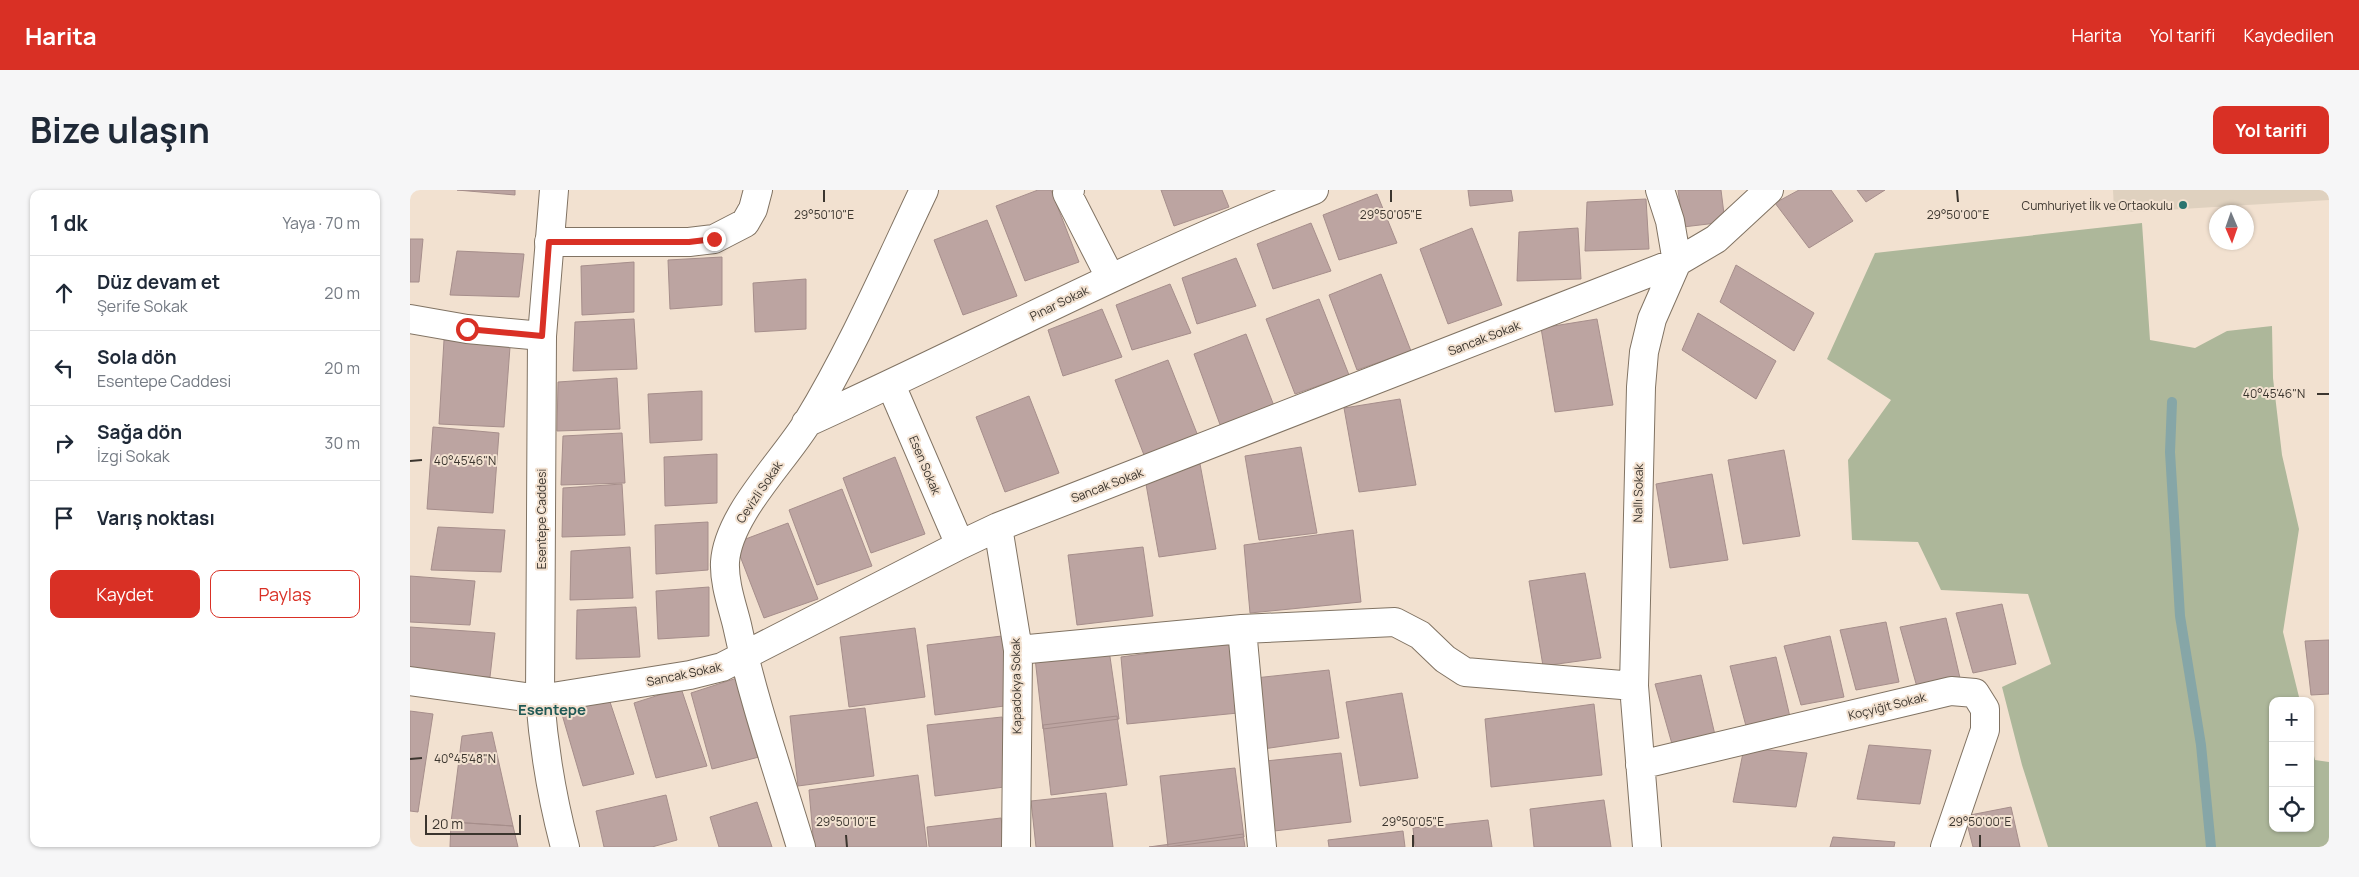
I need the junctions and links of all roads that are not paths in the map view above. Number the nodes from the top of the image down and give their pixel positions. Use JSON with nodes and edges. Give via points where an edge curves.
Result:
{"nodes":[{"id":1,"x":554,"y":190,"type":"edge"},
{"id":2,"x":758,"y":190,"type":"edge"},
{"id":3,"x":924,"y":190,"type":"edge"},
{"id":4,"x":1070,"y":190,"type":"edge"},
{"id":5,"x":1314,"y":190,"type":"edge"},
{"id":6,"x":1660,"y":190,"type":"edge"},
{"id":7,"x":1769,"y":190,"type":"edge"},
{"id":8,"x":549,"y":242,"type":"junction"},
{"id":9,"x":1677,"y":262,"type":"junction"},
{"id":10,"x":1110,"y":278,"type":"junction"},
{"id":11,"x":410,"y":319,"type":"edge"},
{"id":12,"x":542,"y":336,"type":"junction"},
{"id":13,"x":891,"y":385,"type":"junction"},
{"id":14,"x":806,"y":423,"type":"junction"},
{"id":15,"x":998,"y":527,"type":"junction"},
{"id":16,"x":960,"y":544,"type":"junction"},
{"id":17,"x":1242,"y":629,"type":"junction"},
{"id":18,"x":1018,"y":650,"type":"junction"},
{"id":19,"x":744,"y":657,"type":"junction"},
{"id":20,"x":410,"y":681,"type":"edge"},
{"id":21,"x":1634,"y":686,"type":"junction"},
{"id":22,"x":540,"y":699,"type":"junction"},
{"id":23,"x":1640,"y":765,"type":"junction"},
{"id":24,"x":565,"y":847,"type":"edge"},
{"id":25,"x":801,"y":847,"type":"edge"},
{"id":26,"x":1016,"y":847,"type":"edge"},
{"id":27,"x":1262,"y":847,"type":"edge"},
{"id":28,"x":1647,"y":847,"type":"edge"},
{"id":29,"x":1945,"y":847,"type":"edge"}],
"edges":[{"from":1,"to":8,"type":"street","name":"Esentepe Caddesi"},
{"from":2,"to":8,"type":"street","via":[[745,223],[714,239],[689,242]]},
{"from":3,"to":14,"type":"street","name":"Cevizli Sokak","via":[[856,333]]},
{"from":4,"to":10,"type":"street","via":[[1067,193]]},
{"from":5,"to":10,"type":"street","name":"Pınar Sokak","via":[[1242,218]]},
{"from":6,"to":9,"type":"street","via":[[1670,221]]},
{"from":7,"to":9,"type":"street","via":[[1716,239]]},
{"from":8,"to":12,"type":"street","name":"Esentepe Caddesi"},
{"from":9,"to":15,"type":"street","name":"Sancak Sokak"},
{"from":9,"to":21,"type":"street","name":"Nallı Sokak","via":[[1652,319],[1644,352]]},
{"from":10,"to":13,"type":"street","name":"Pınar Sokak"},
{"from":11,"to":12,"type":"street","via":[[467,329]]},
{"from":12,"to":22,"type":"street","name":"Esentepe Caddesi"},
{"from":13,"to":14,"type":"street","name":"Pınar Sokak"},
{"from":13,"to":16,"type":"street","name":"Esen Sokak"},
{"from":14,"to":19,"type":"street","name":"Cevizli Sokak","via":[[747,507],[729,542],[725,563],[727,582]]},
{"from":15,"to":16,"type":"street","name":"Sancak Sokak"},
{"from":15,"to":18,"type":"street","name":"Kapadokya Sokak"},
{"from":16,"to":19,"type":"street","name":"Sancak Sokak"},
{"from":17,"to":18,"type":"street"},
{"from":17,"to":21,"type":"street","via":[[1395,622],[1420,635],[1444,659],[1465,672]]},
{"from":17,"to":27,"type":"street"},
{"from":18,"to":26,"type":"street","name":"Kapadokya Sokak"},
{"from":19,"to":22,"type":"street","name":"Sancak Sokak","via":[[722,667],[690,675]]},
{"from":19,"to":25,"type":"street","name":"Cevizli Sokak"},
{"from":20,"to":22,"type":"street","name":"Sancak Sokak"},
{"from":21,"to":23,"type":"street","name":"Nallı Sokak"},
{"from":22,"to":24,"type":"street","name":"Esentepe Caddesi","via":[[555,810]]},
{"from":23,"to":28,"type":"street","name":"Nallı Sokak"},
{"from":23,"to":29,"type":"street","name":"Koçyiğit Sokak","via":[[1951,691],[1975,693],[1985,709],[1986,730]]}]}
